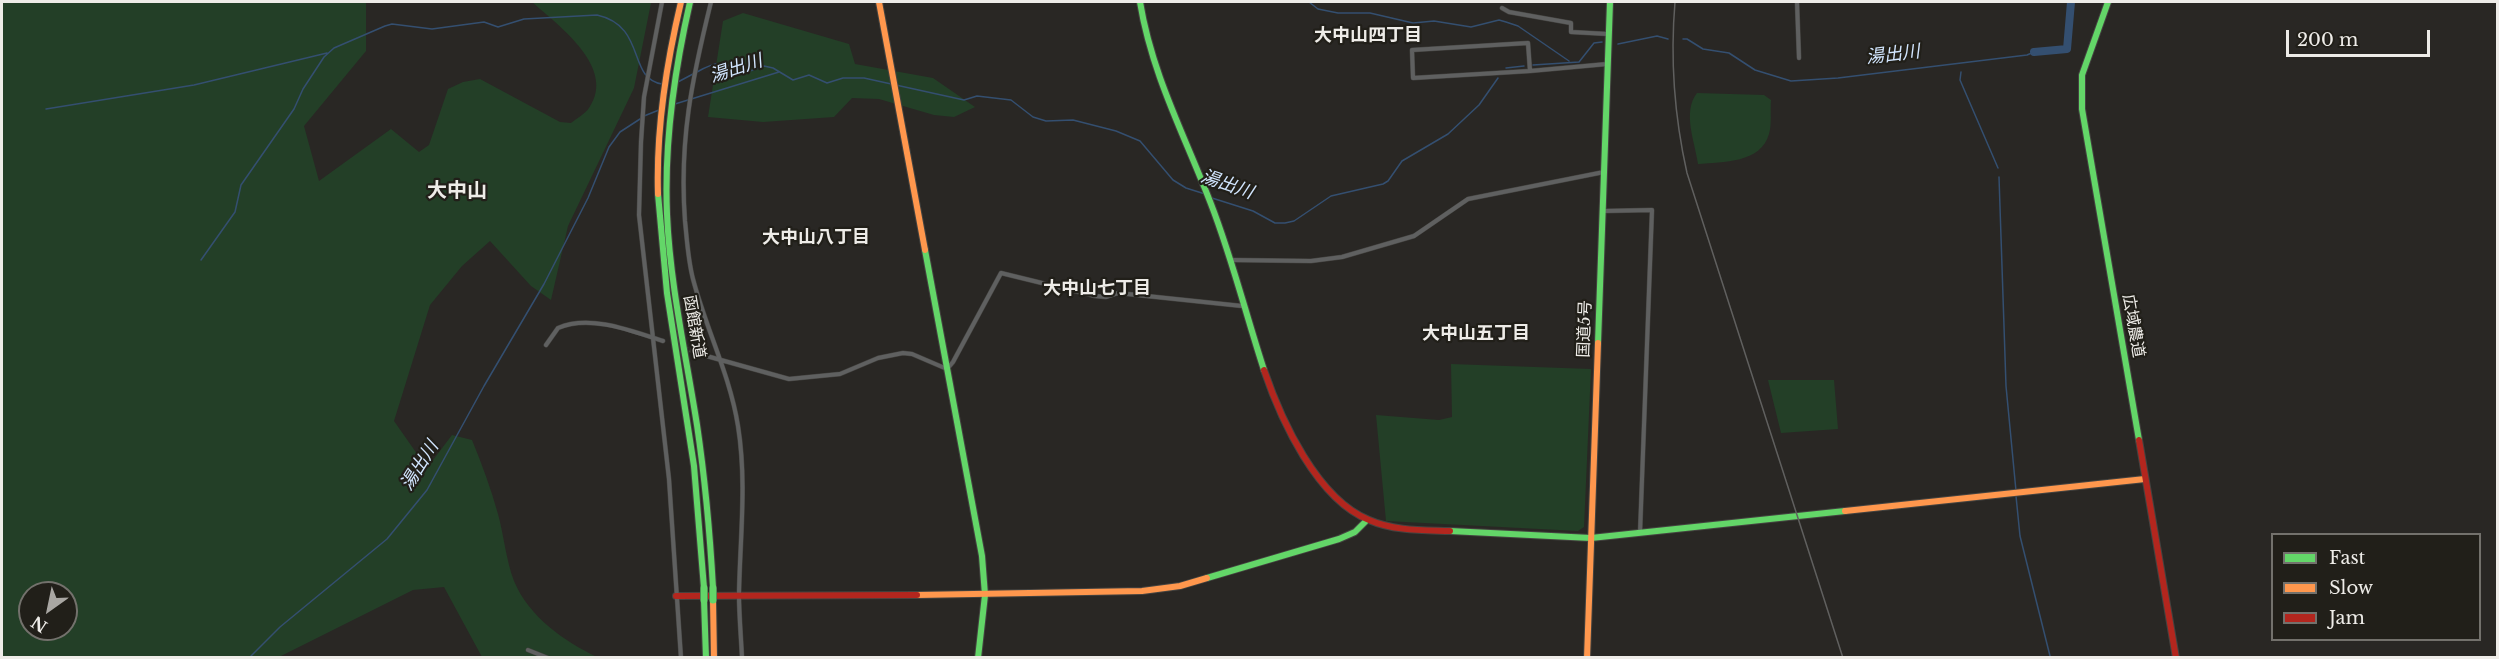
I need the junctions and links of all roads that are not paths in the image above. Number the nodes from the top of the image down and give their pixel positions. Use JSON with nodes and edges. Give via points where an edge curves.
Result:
{"nodes":[{"id":1,"x":662,"y":2,"type":"edge"},
{"id":2,"x":681,"y":2,"type":"edge"},
{"id":3,"x":690,"y":2,"type":"edge"},
{"id":4,"x":711,"y":2,"type":"edge"},
{"id":5,"x":879,"y":2,"type":"edge"},
{"id":6,"x":1140,"y":2,"type":"edge"},
{"id":7,"x":1610,"y":2,"type":"edge"},
{"id":8,"x":1797,"y":2,"type":"edge"},
{"id":9,"x":2108,"y":2,"type":"edge"},
{"id":10,"x":1502,"y":8,"type":"dead end"},
{"id":11,"x":1609,"y":34,"type":"junction"},
{"id":12,"x":1799,"y":58,"type":"dead end"},
{"id":13,"x":1607,"y":64,"type":"junction"},
{"id":14,"x":1530,"y":71,"type":"junction"},
{"id":15,"x":1604,"y":172,"type":"junction"},
{"id":16,"x":1603,"y":211,"type":"junction"},
{"id":17,"x":1229,"y":260,"type":"junction"},
{"id":18,"x":1242,"y":306,"type":"junction"},
{"id":19,"x":652,"y":338,"type":"junction"},
{"id":20,"x":663,"y":341,"type":"dead end"},
{"id":21,"x":546,"y":345,"type":"dead end"},
{"id":22,"x":703,"y":355,"type":"tunnel mouth"},
{"id":23,"x":722,"y":360,"type":"junction"},
{"id":24,"x":947,"y":369,"type":"junction"},
{"id":25,"x":2145,"y":479,"type":"junction"},
{"id":26,"x":1367,"y":520,"type":"junction"},
{"id":27,"x":1640,"y":533,"type":"junction"},
{"id":28,"x":1591,"y":538,"type":"junction"},
{"id":29,"x":739,"y":594,"type":"junction"},
{"id":30,"x":985,"y":595,"type":"junction"},
{"id":31,"x":676,"y":596,"type":"junction"},
{"id":32,"x":709,"y":600,"type":"junction"},
{"id":33,"x":528,"y":650,"type":"dead end"},
{"id":34,"x":548,"y":657,"type":"edge"},
{"id":35,"x":681,"y":657,"type":"edge"},
{"id":36,"x":706,"y":657,"type":"edge"},
{"id":37,"x":714,"y":657,"type":"edge"},
{"id":38,"x":742,"y":657,"type":"edge"},
{"id":39,"x":978,"y":657,"type":"edge"},
{"id":40,"x":1587,"y":657,"type":"edge"},
{"id":41,"x":2176,"y":657,"type":"edge"}],
"edges":[{"from":1,"to":19,"type":"street","via":[[642,120],[639,215]]},
{"from":2,"to":32,"type":"main road","name":"函館新道","bridge":true,"via":[[660,129],[658,185],[661,243],[694,464],[704,588]]},
{"from":3,"to":32,"type":"main road","name":"函館新道","bridge":true,"via":[[679,48],[668,131],[667,212],[672,273],[702,463],[713,588]]},
{"from":4,"to":23,"type":"street","via":[[687,109],[683,159],[689,261],[705,320]]},
{"from":5,"to":24,"type":"main road"},
{"from":6,"to":17,"type":"main road","via":[[1162,89],[1210,202]]},
{"from":7,"to":11,"type":"main road","name":"国道5号"},
{"from":8,"to":12,"type":"street"},
{"from":9,"to":25,"type":"main road","name":"広域農道","via":[[2085,61],[2081,101]]},
{"from":10,"to":11,"type":"street","via":[[1571,23],[1570,32]]},
{"from":11,"to":13,"type":"main road","name":"国道5号"},
{"from":13,"to":14,"type":"street"},
{"from":13,"to":15,"type":"main road","name":"国道5号"},
{"from":14,"to":14,"type":"street","via":[[1528,43],[1412,50],[1413,78]]},
{"from":15,"to":16,"type":"main road","name":"国道5号"},
{"from":15,"to":17,"type":"street","via":[[1468,199],[1414,236],[1342,256],[1311,261]]},
{"from":16,"to":27,"type":"street","via":[[1652,210]]},
{"from":16,"to":28,"type":"main road","name":"国道5号"},
{"from":17,"to":18,"type":"main road"},
{"from":18,"to":24,"type":"street","via":[[1118,293],[1095,296],[1001,273]]},
{"from":18,"to":26,"type":"main road","via":[[1297,446],[1333,495]]},
{"from":19,"to":20,"type":"street"},
{"from":19,"to":21,"type":"street","via":[[582,323],[558,328]]},
{"from":19,"to":31,"type":"street","via":[[669,479]]},
{"from":22,"to":23,"type":"street"},
{"from":23,"to":24,"type":"street","via":[[789,379],[840,374],[903,352]]},
{"from":23,"to":29,"type":"street","via":[[741,444]]},
{"from":24,"to":30,"type":"main road","via":[[982,556]]},
{"from":25,"to":27,"type":"main road"},
{"from":25,"to":41,"type":"main road","name":"広域農道"},
{"from":26,"to":28,"type":"main road","via":[[1408,529]]},
{"from":26,"to":30,"type":"main road","via":[[1350,535],[1328,543],[1165,589]]},
{"from":27,"to":28,"type":"main road"},
{"from":28,"to":40,"type":"main road","name":"国道5号"},
{"from":29,"to":30,"type":"main road"},
{"from":29,"to":31,"type":"main road"},
{"from":29,"to":38,"type":"street"},
{"from":30,"to":39,"type":"main road"},
{"from":31,"to":35,"type":"street"},
{"from":32,"to":36,"type":"main road","name":"函館新道"},
{"from":32,"to":37,"type":"main road","name":"函館新道"},
{"from":33,"to":34,"type":"street"}]}
